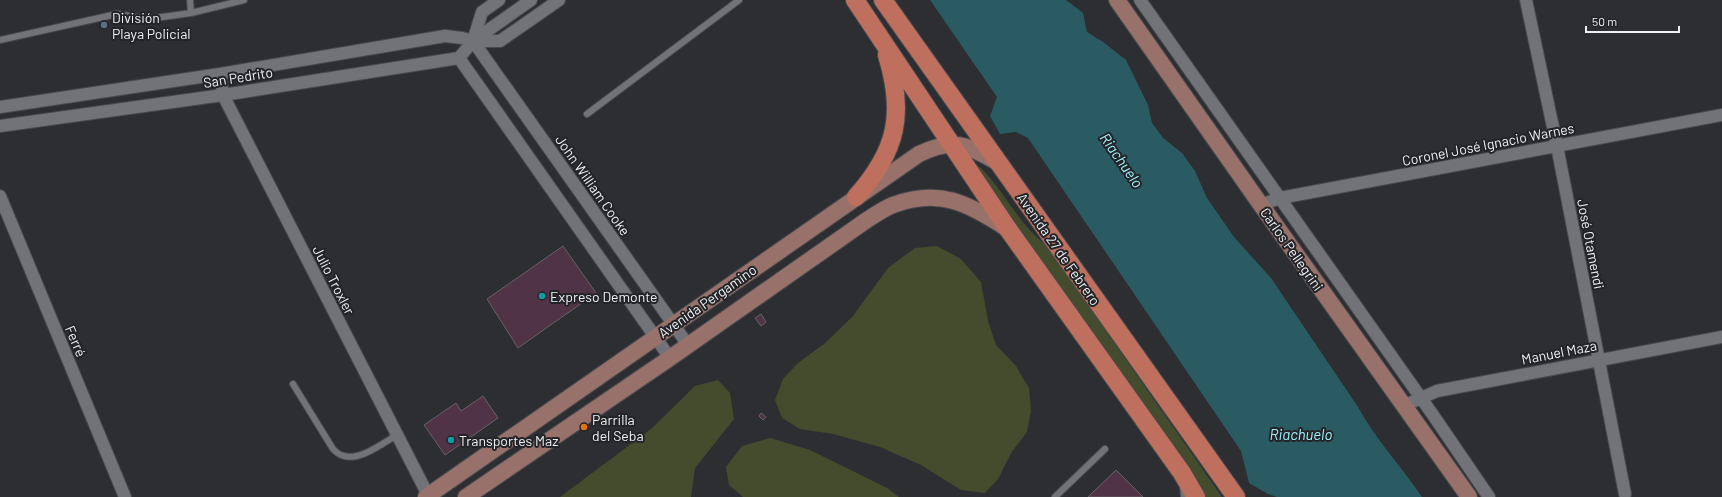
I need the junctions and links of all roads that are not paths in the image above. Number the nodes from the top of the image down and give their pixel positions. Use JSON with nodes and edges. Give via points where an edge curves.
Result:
{"nodes":[{"id":1,"x":190,"y":0,"type":"edge"},
{"id":2,"x":244,"y":0,"type":"edge"},
{"id":3,"x":499,"y":0,"type":"edge"},
{"id":4,"x":531,"y":0,"type":"edge"},
{"id":5,"x":559,"y":0,"type":"edge"},
{"id":6,"x":739,"y":0,"type":"edge"},
{"id":7,"x":855,"y":0,"type":"edge"},
{"id":8,"x":883,"y":0,"type":"edge"},
{"id":9,"x":1143,"y":0,"type":"edge"},
{"id":10,"x":1526,"y":0,"type":"edge"},
{"id":11,"x":1121,"y":5,"type":"edge"},
{"id":12,"x":191,"y":13,"type":"junction"},
{"id":13,"x":882,"y":39,"type":"junction"},
{"id":14,"x":0,"y":40,"type":"edge"},
{"id":15,"x":473,"y":41,"type":"junction"},
{"id":16,"x":458,"y":58,"type":"junction"},
{"id":17,"x":220,"y":74,"type":"junction"},
{"id":18,"x":223,"y":95,"type":"junction"},
{"id":19,"x":0,"y":106,"type":"edge"},
{"id":20,"x":587,"y":114,"type":"dead end"},
{"id":21,"x":1722,"y":115,"type":"edge"},
{"id":22,"x":0,"y":126,"type":"edge"},
{"id":23,"x":952,"y":144,"type":"junction"},
{"id":24,"x":1557,"y":146,"type":"junction"},
{"id":25,"x":998,"y":162,"type":"junction"},
{"id":26,"x":0,"y":196,"type":"edge"},
{"id":27,"x":856,"y":197,"type":"junction"},
{"id":28,"x":1280,"y":198,"type":"junction"},
{"id":29,"x":1261,"y":205,"type":"junction"},
{"id":30,"x":1008,"y":229,"type":"junction"},
{"id":31,"x":673,"y":324,"type":"junction"},
{"id":32,"x":655,"y":337,"type":"junction"},
{"id":33,"x":1722,"y":337,"type":"edge"},
{"id":34,"x":688,"y":345,"type":"junction"},
{"id":35,"x":670,"y":358,"type":"junction"},
{"id":36,"x":1598,"y":359,"type":"junction"},
{"id":37,"x":293,"y":384,"type":"dead end"},
{"id":38,"x":1421,"y":398,"type":"junction"},
{"id":39,"x":1404,"y":406,"type":"junction"},
{"id":40,"x":397,"y":435,"type":"junction"},
{"id":41,"x":1106,"y":449,"type":"dead end"},
{"id":42,"x":1182,"y":473,"type":"junction"},
{"id":43,"x":1625,"y":494,"type":"dead end"},
{"id":44,"x":428,"y":496,"type":"edge"},
{"id":45,"x":125,"y":497,"type":"edge"},
{"id":46,"x":466,"y":497,"type":"edge"},
{"id":47,"x":1055,"y":497,"type":"edge"},
{"id":48,"x":1184,"y":497,"type":"edge"},
{"id":49,"x":1196,"y":497,"type":"edge"},
{"id":50,"x":1236,"y":497,"type":"edge"},
{"id":51,"x":1469,"y":497,"type":"edge"},
{"id":52,"x":1489,"y":497,"type":"edge"}],
"edges":[{"from":1,"to":12,"type":"lane"},
{"from":2,"to":12,"type":"lane"},
{"from":3,"to":15,"type":"street","via":[[482,12]]},
{"from":4,"to":15,"type":"street"},
{"from":5,"to":15,"type":"street","name":"San Pedrito","via":[[500,41]]},
{"from":6,"to":20,"type":"lane"},
{"from":7,"to":13,"type":"main road","name":"Avenida 27 de Febrero"},
{"from":8,"to":25,"type":"main road","name":"Avenida 27 de Febrero"},
{"from":9,"to":11,"type":"street"},
{"from":9,"to":28,"type":"street","name":"Carlos Pellegrini"},
{"from":10,"to":24,"type":"street","name":"José Otamendi"},
{"from":11,"to":29,"type":"main road","name":"Carlos Pellegrini"},
{"from":12,"to":14,"type":"lane","via":[[155,18],[117,14]]},
{"from":13,"to":23,"type":"main road","name":"Avenida 27 de Febrero"},
{"from":13,"to":27,"type":"main road","via":[[895,87],[893,135],[872,179]]},
{"from":15,"to":16,"type":"street"},
{"from":15,"to":17,"type":"street","name":"San Pedrito","via":[[444,36]]},
{"from":15,"to":31,"type":"street","name":"John William Cooke"},
{"from":16,"to":18,"type":"street","name":"San Pedrito"},
{"from":16,"to":32,"type":"street"},
{"from":17,"to":18,"type":"street","name":"Julio Troxler"},
{"from":17,"to":19,"type":"street","name":"San Pedrito"},
{"from":18,"to":22,"type":"street","name":"San Pedrito"},
{"from":18,"to":40,"type":"street","name":"Julio Troxler"},
{"from":21,"to":24,"type":"street","name":"Coronel José Ignacio Warnes"},
{"from":23,"to":25,"type":"main road","name":"Avenida Pergamino","via":[[978,151]]},
{"from":23,"to":27,"type":"main road","name":"Avenida Pergamino","via":[[919,154]]},
{"from":23,"to":30,"type":"main road","name":"Avenida 27 de Febrero"},
{"from":24,"to":28,"type":"street","name":"Coronel José Ignacio Warnes"},
{"from":24,"to":36,"type":"street","name":"José Otamendi"},
{"from":25,"to":50,"type":"main road","name":"Avenida 27 de Febrero"},
{"from":26,"to":45,"type":"street","name":"Ferré"},
{"from":27,"to":31,"type":"main road","name":"Avenida Pergamino"},
{"from":28,"to":29,"type":"street","name":"Coronel José Ignacio Warnes"},
{"from":28,"to":38,"type":"street","name":"Carlos Pellegrini"},
{"from":29,"to":39,"type":"main road","name":"Carlos Pellegrini"},
{"from":30,"to":34,"type":"main road","name":"Avenida Pergamino","via":[[978,210],[946,199],[930,197],[892,205]]},
{"from":30,"to":42,"type":"main road","name":"Avenida 27 de Febrero"},
{"from":31,"to":32,"type":"main road","name":"Avenida Pergamino"},
{"from":31,"to":34,"type":"street","name":"John William Cooke"},
{"from":32,"to":35,"type":"street"},
{"from":32,"to":44,"type":"main road","name":"Avenida Pergamino"},
{"from":33,"to":36,"type":"street","name":"Manuel Maza"},
{"from":34,"to":35,"type":"main road","name":"Avenida Pergamino"},
{"from":35,"to":46,"type":"main road","name":"Avenida Pergamino"},
{"from":36,"to":38,"type":"street","name":"Manuel Maza","via":[[1437,391]]},
{"from":36,"to":43,"type":"street","name":"José Otamendi"},
{"from":37,"to":40,"type":"lane","via":[[333,449],[341,456],[356,456],[369,452]]},
{"from":38,"to":39,"type":"street","name":"Manuel Maza"},
{"from":38,"to":52,"type":"street","name":"Carlos Pellegrini"},
{"from":39,"to":51,"type":"main road","name":"Carlos Pellegrini"},
{"from":40,"to":44,"type":"street","name":"Julio Troxler"},
{"from":41,"to":47,"type":"lane"},
{"from":42,"to":48,"type":"lane"},
{"from":42,"to":49,"type":"main road","name":"Avenida 27 de Febrero"}]}
